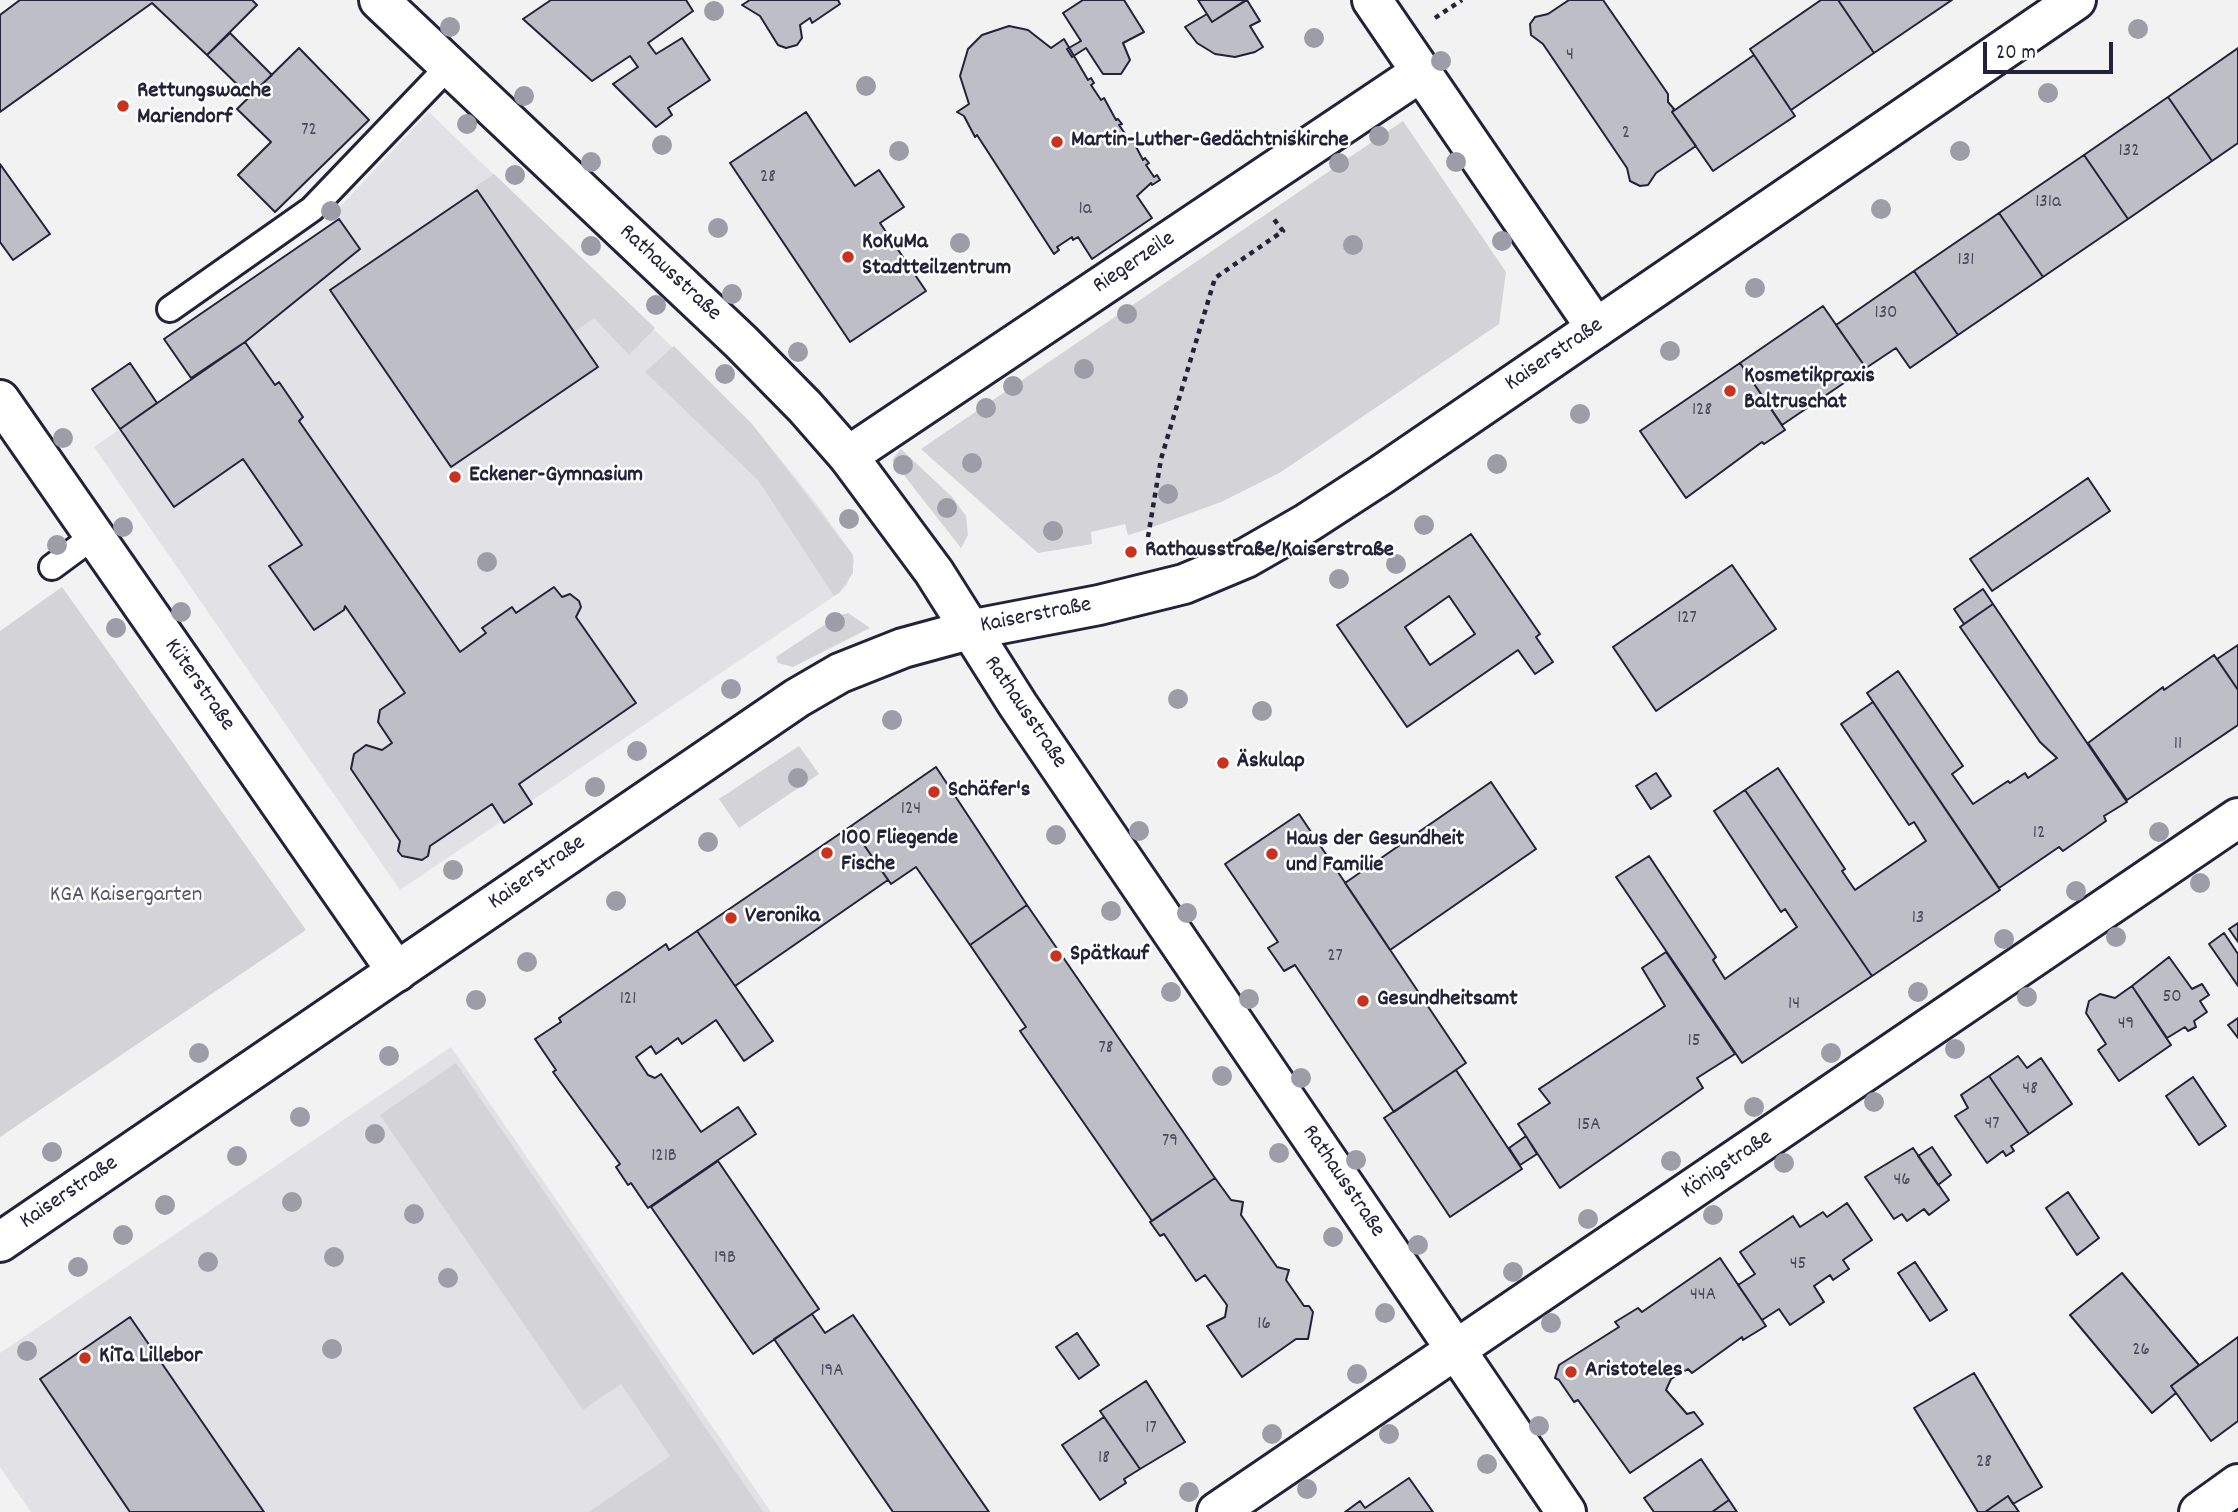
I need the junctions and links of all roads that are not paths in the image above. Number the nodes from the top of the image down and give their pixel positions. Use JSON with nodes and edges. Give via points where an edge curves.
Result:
{"nodes":[{"id":1,"x":379,"y":0,"type":"edge"},
{"id":2,"x":1372,"y":0,"type":"edge"},
{"id":3,"x":2076,"y":0,"type":"edge"},
{"id":4,"x":449,"y":66,"type":"junction"},
{"id":5,"x":1421,"y":72,"type":"junction"},
{"id":6,"x":170,"y":309,"type":"dead end"},
{"id":7,"x":1596,"y":328,"type":"junction"},
{"id":8,"x":0,"y":400,"type":"edge"},
{"id":9,"x":848,"y":456,"type":"junction"},
{"id":10,"x":94,"y":536,"type":"junction"},
{"id":11,"x":52,"y":567,"type":"dead end"},
{"id":12,"x":969,"y":630,"type":"junction"},
{"id":13,"x":2238,"y":818,"type":"edge"},
{"id":14,"x":397,"y":972,"type":"junction"},
{"id":15,"x":0,"y":1242,"type":"edge"},
{"id":16,"x":1457,"y":1350,"type":"junction"},
{"id":17,"x":2238,"y":1484,"type":"edge"},
{"id":18,"x":1217,"y":1512,"type":"edge"},
{"id":19,"x":1566,"y":1512,"type":"edge"},
{"id":20,"x":2199,"y":1512,"type":"edge"}],
"edges":[{"from":1,"to":4,"type":"street","name":"Rathausstraße"},
{"from":2,"to":5,"type":"street"},
{"from":3,"to":7,"type":"street","name":"Kaiserstraße"},
{"from":4,"to":6,"type":"lane","via":[[312,209]]},
{"from":4,"to":9,"type":"street","name":"Rathausstraße","via":[[741,342]]},
{"from":5,"to":7,"type":"street"},
{"from":5,"to":9,"type":"street","name":"Riegerzeile"},
{"from":7,"to":12,"type":"street","name":"Kaiserstraße","via":[[1349,496],[1246,558],[1173,587]]},
{"from":8,"to":10,"type":"street","name":"Küterstraße"},
{"from":9,"to":12,"type":"street","name":"Rathausstraße","via":[[934,572]]},
{"from":10,"to":11,"type":"lane"},
{"from":10,"to":14,"type":"street","name":"Küterstraße"},
{"from":12,"to":14,"type":"street","name":"Kaiserstraße","via":[[876,658],[797,698]]},
{"from":12,"to":16,"type":"street","name":"Rathausstraße"},
{"from":13,"to":16,"type":"street","name":"Königstraße"},
{"from":14,"to":15,"type":"street","name":"Kaiserstraße"},
{"from":16,"to":18,"type":"street","name":"Königstraße"},
{"from":16,"to":19,"type":"street","name":"Rathausstraße"},
{"from":17,"to":20,"type":"street"}]}
